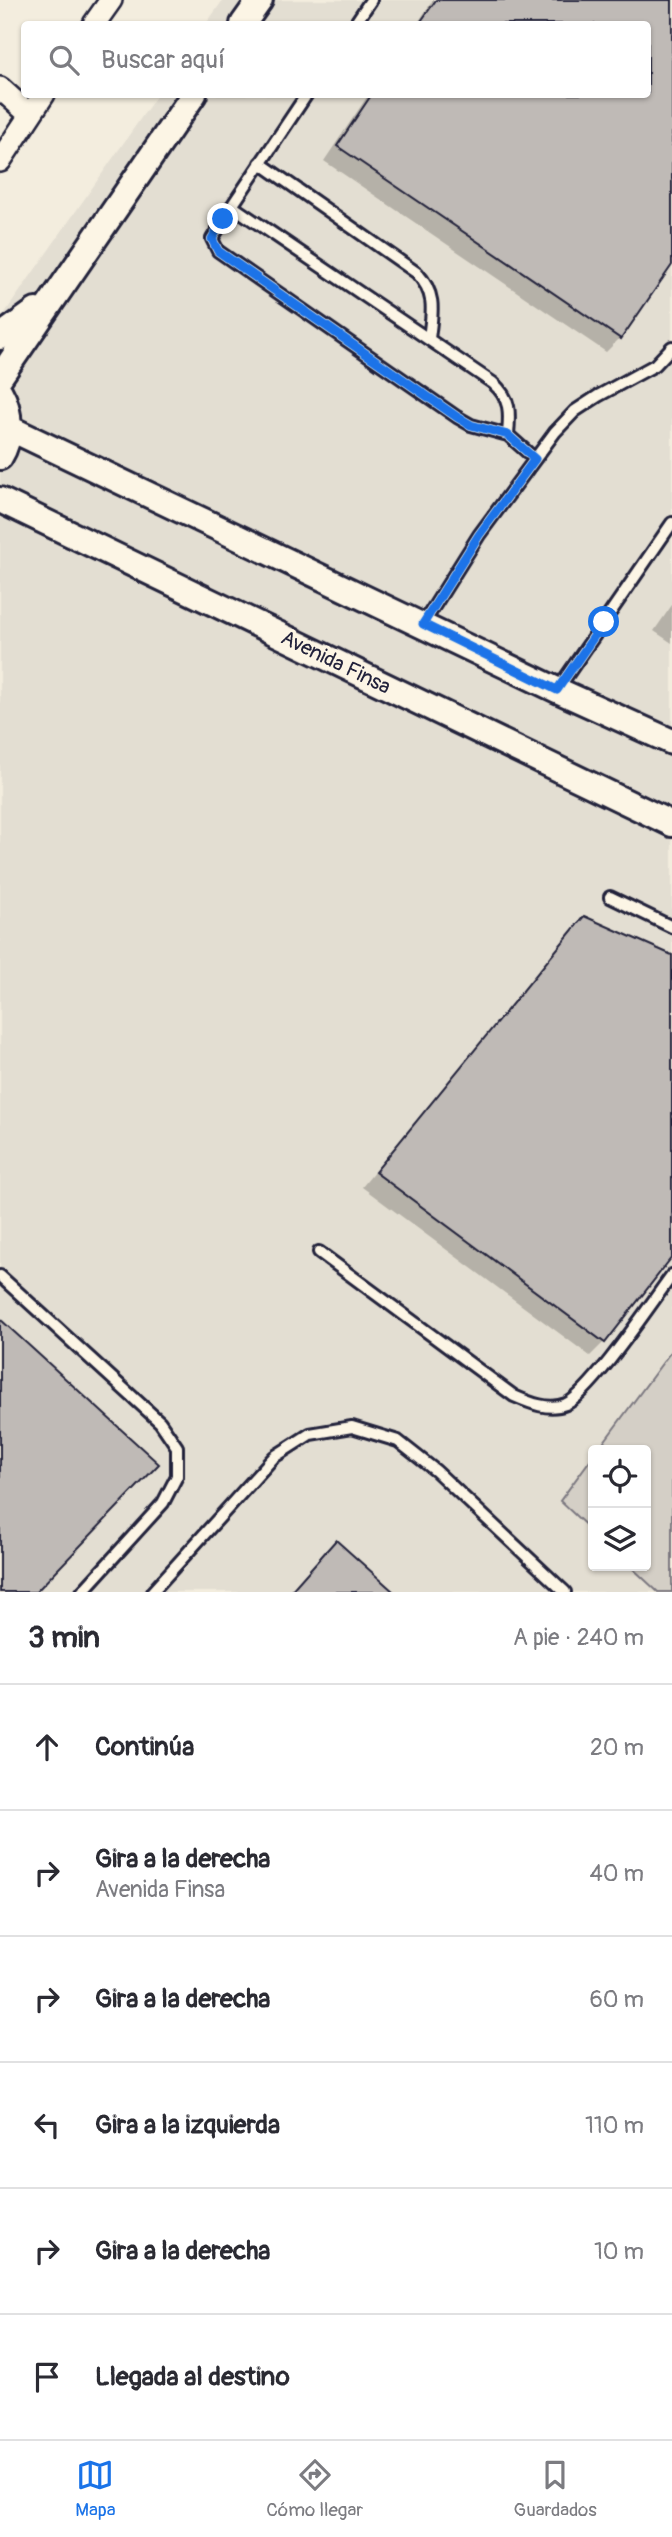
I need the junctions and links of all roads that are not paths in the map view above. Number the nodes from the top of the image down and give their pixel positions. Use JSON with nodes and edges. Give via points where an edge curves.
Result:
{"nodes":[{"id":1,"x":111,"y":0,"type":"edge"},
{"id":2,"x":260,"y":0,"type":"edge"},
{"id":3,"x":371,"y":0,"type":"edge"},
{"id":4,"x":96,"y":21,"type":"edge"},
{"id":5,"x":245,"y":21,"type":"edge"},
{"id":6,"x":357,"y":21,"type":"edge"},
{"id":7,"x":0,"y":88,"type":"edge"},
{"id":8,"x":41,"y":98,"type":"edge"},
{"id":9,"x":191,"y":98,"type":"edge"},
{"id":10,"x":304,"y":98,"type":"edge"},
{"id":11,"x":30,"y":115,"type":"junction"},
{"id":12,"x":0,"y":161,"type":"edge"},
{"id":13,"x":260,"y":163,"type":"junction"},
{"id":14,"x":232,"y":206,"type":"junction"},
{"id":15,"x":53,"y":297,"type":"junction"},
{"id":16,"x":0,"y":337,"type":"edge"},
{"id":17,"x":429,"y":339,"type":"junction"},
{"id":18,"x":672,"y":347,"type":"edge"},
{"id":19,"x":0,"y":377,"type":"edge"},
{"id":20,"x":0,"y":392,"type":"edge"},
{"id":21,"x":9,"y":428,"type":"junction"},
{"id":22,"x":508,"y":435,"type":"junction"},
{"id":23,"x":0,"y":457,"type":"edge"},
{"id":24,"x":535,"y":459,"type":"junction"},
{"id":25,"x":0,"y":500,"type":"edge"},
{"id":26,"x":672,"y":523,"type":"edge"},
{"id":27,"x":423,"y":624,"type":"junction"},
{"id":28,"x":557,"y":690,"type":"junction"},
{"id":29,"x":672,"y":742,"type":"edge"},
{"id":30,"x":672,"y":824,"type":"edge"},
{"id":31,"x":610,"y":897,"type":"dead end"},
{"id":32,"x":672,"y":927,"type":"edge"},
{"id":33,"x":319,"y":1252,"type":"dead end"},
{"id":34,"x":672,"y":1275,"type":"edge"},
{"id":35,"x":0,"y":1276,"type":"edge"},
{"id":36,"x":82,"y":1592,"type":"edge"},
{"id":37,"x":152,"y":1592,"type":"edge"},
{"id":38,"x":565,"y":1592,"type":"edge"}],
"edges":[{"from":1,"to":4,"type":"street"},
{"from":2,"to":5,"type":"street"},
{"from":3,"to":6,"type":"lane"},
{"from":7,"to":11,"type":"street"},
{"from":8,"to":11,"type":"street"},
{"from":9,"to":15,"type":"street"},
{"from":10,"to":13,"type":"lane"},
{"from":11,"to":12,"type":"street"},
{"from":13,"to":14,"type":"lane"},
{"from":13,"to":17,"type":"lane","via":[[417,273],[432,295]]},
{"from":14,"to":17,"type":"lane"},
{"from":14,"to":22,"type":"lane","via":[[212,239],[218,251],[457,417]]},
{"from":15,"to":16,"type":"street"},
{"from":15,"to":19,"type":"street"},
{"from":17,"to":22,"type":"lane","via":[[503,392],[510,412]]},
{"from":18,"to":24,"type":"lane","via":[[655,365],[575,411]]},
{"from":20,"to":21,"type":"street"},
{"from":21,"to":23,"type":"street"},
{"from":21,"to":27,"type":"street"},
{"from":22,"to":24,"type":"lane"},
{"from":24,"to":27,"type":"lane","via":[[479,535]]},
{"from":25,"to":30,"type":"street","name":"Avenida Finsa"},
{"from":26,"to":28,"type":"lane"},
{"from":27,"to":28,"type":"street"},
{"from":28,"to":29,"type":"street"},
{"from":31,"to":32,"type":"lane"},
{"from":33,"to":34,"type":"lane","via":[[514,1396],[540,1406],[565,1404],[586,1389]]},
{"from":35,"to":36,"type":"lane","via":[[160,1422],[177,1447],[177,1476],[163,1503]]},
{"from":37,"to":38,"type":"lane","via":[[274,1457],[310,1434],[352,1427],[398,1441]]}]}
